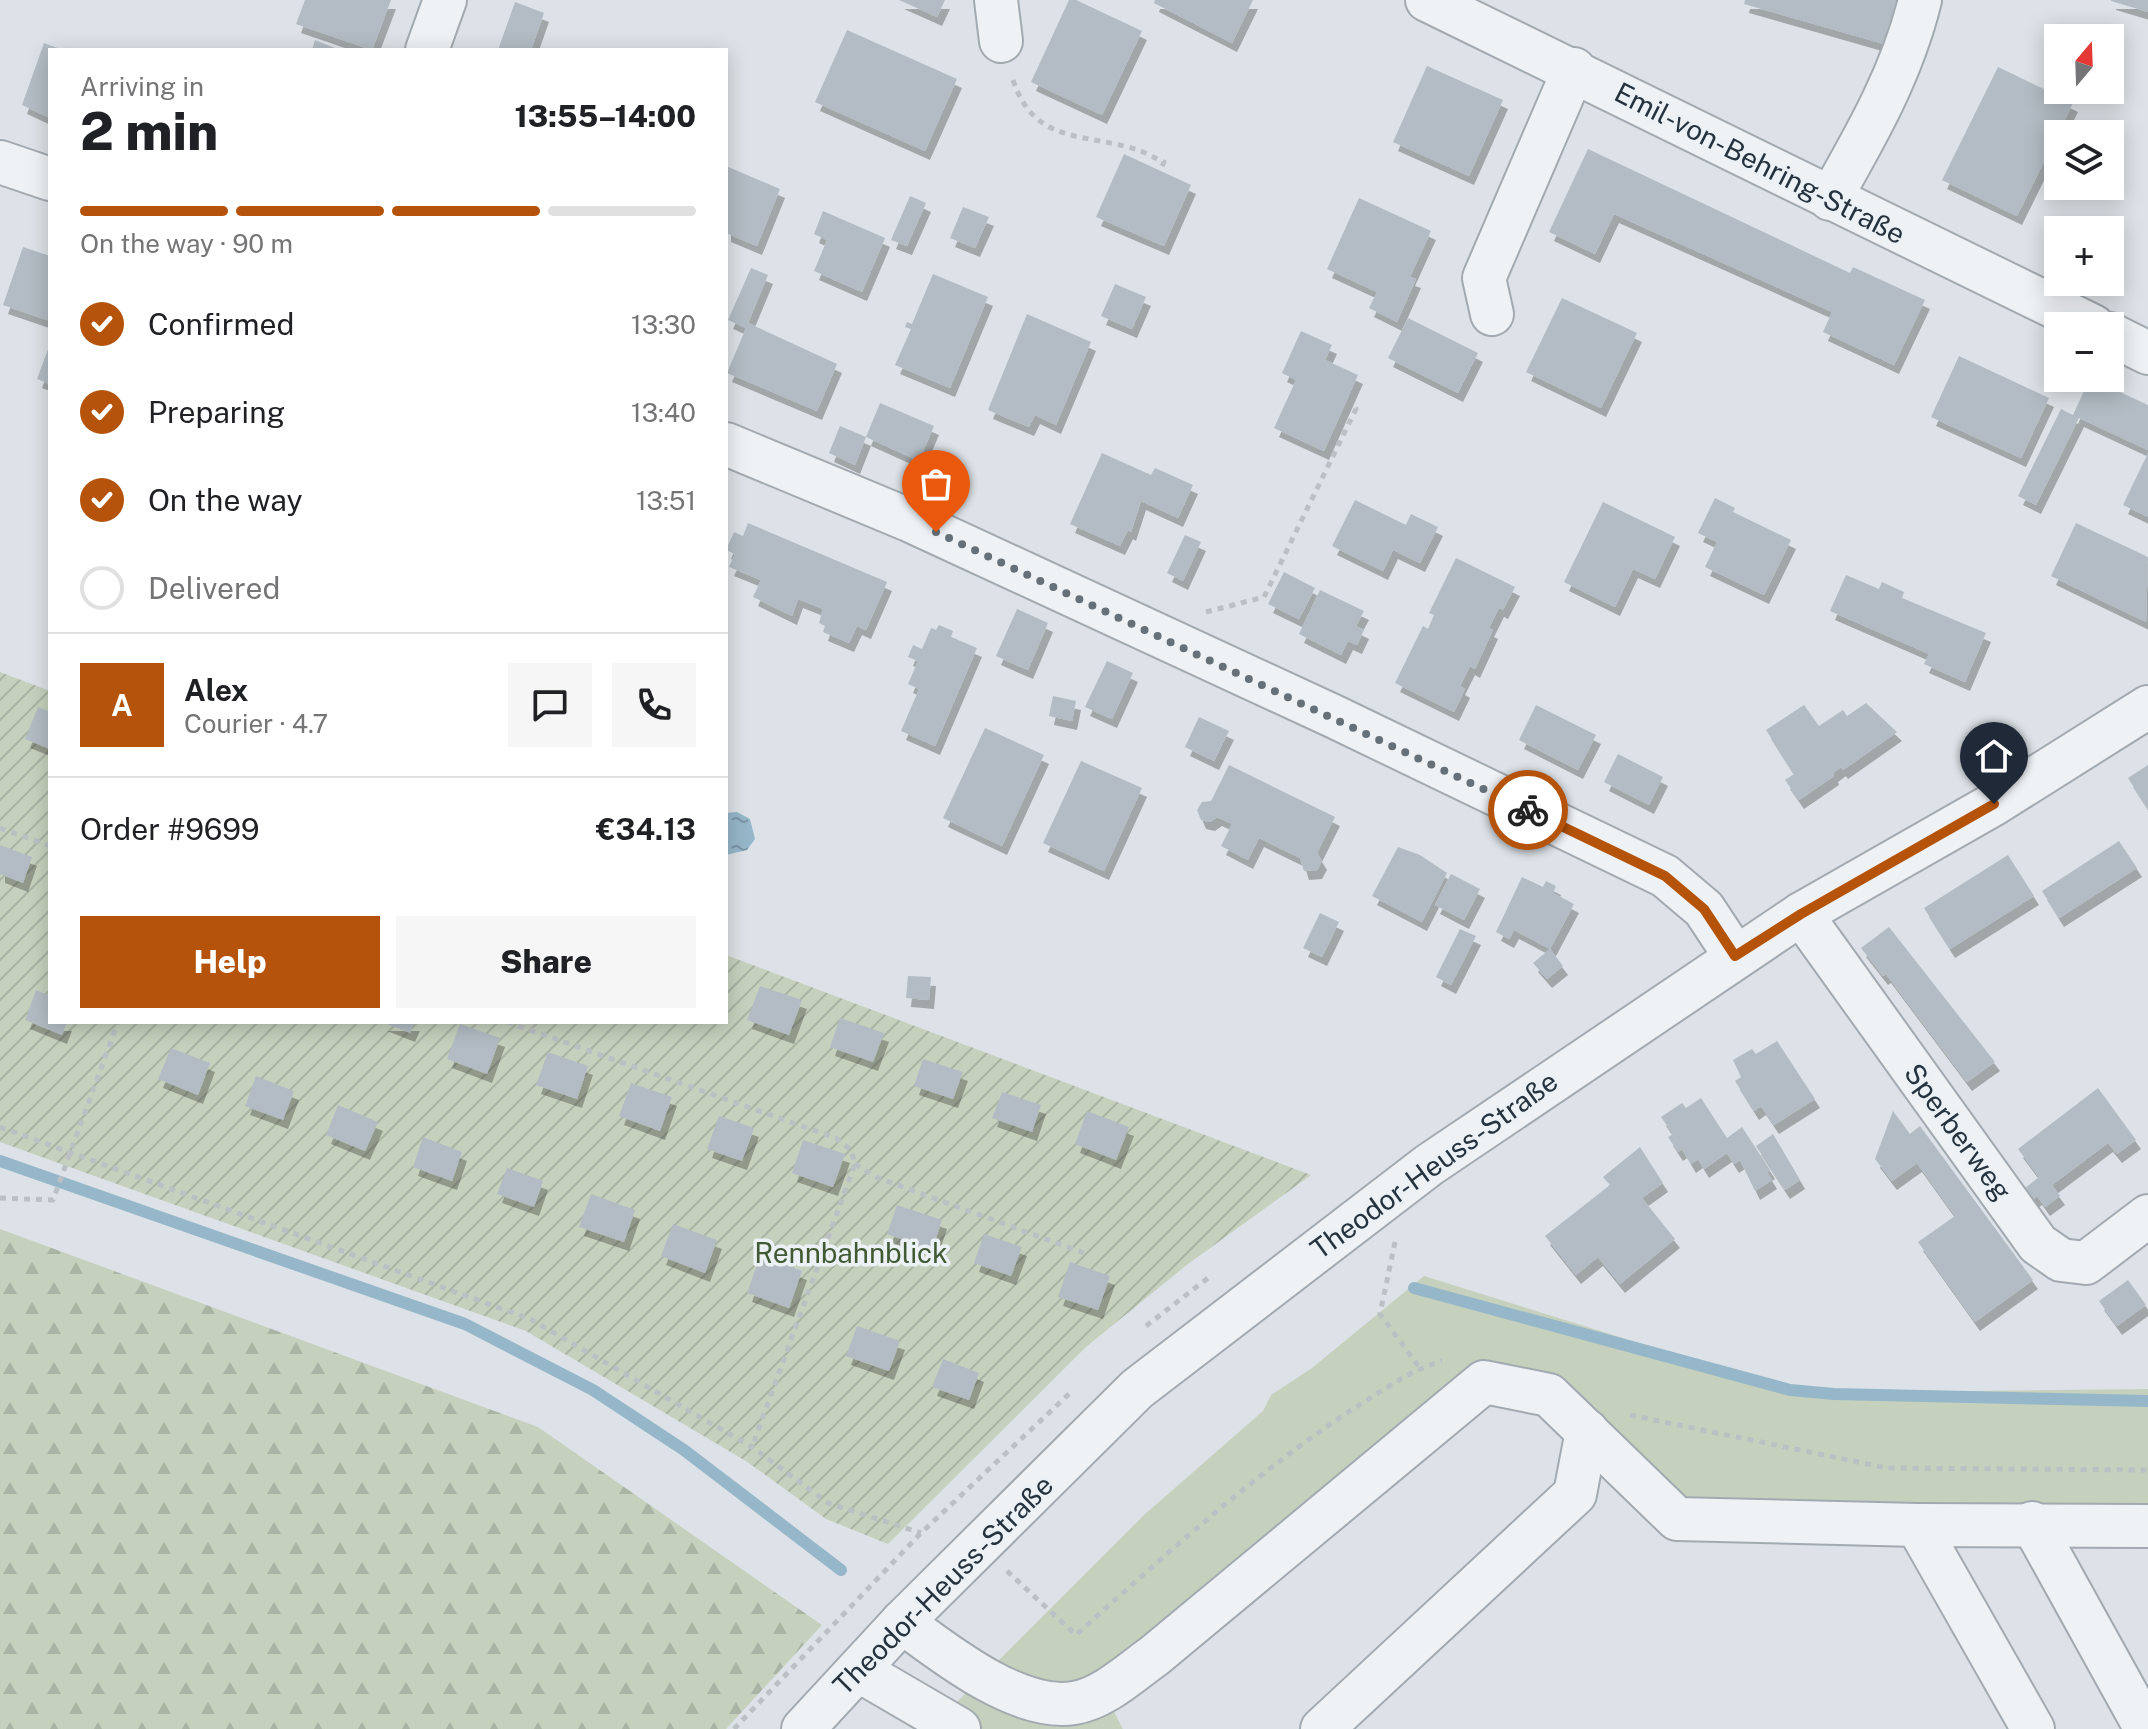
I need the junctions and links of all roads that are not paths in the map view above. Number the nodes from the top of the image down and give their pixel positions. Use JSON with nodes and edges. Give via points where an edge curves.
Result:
{"nodes":[{"id":1,"x":445,"y":0,"type":"edge"},
{"id":2,"x":996,"y":0,"type":"edge"},
{"id":3,"x":1427,"y":0,"type":"edge"},
{"id":4,"x":1920,"y":0,"type":"edge"},
{"id":5,"x":1001,"y":41,"type":"road end"},
{"id":6,"x":428,"y":48,"type":"edge"},
{"id":7,"x":1574,"y":69,"type":"junction"},
{"id":8,"x":0,"y":162,"type":"edge"},
{"id":9,"x":48,"y":178,"type":"edge"},
{"id":10,"x":1830,"y":199,"type":"junction"},
{"id":11,"x":2064,"y":312,"type":"edge"},
{"id":12,"x":1492,"y":314,"type":"dead end"},
{"id":13,"x":2124,"y":341,"type":"edge"},
{"id":14,"x":2148,"y":353,"type":"edge"},
{"id":15,"x":728,"y":445,"type":"edge"},
{"id":16,"x":2148,"y":707,"type":"edge"},
{"id":17,"x":1801,"y":914,"type":"junction"},
{"id":18,"x":1735,"y":956,"type":"junction"},
{"id":19,"x":2148,"y":1216,"type":"edge"},
{"id":20,"x":1602,"y":1422,"type":"junction"},
{"id":21,"x":2032,"y":1523,"type":"junction"},
{"id":22,"x":1917,"y":1525,"type":"junction"},
{"id":23,"x":2148,"y":1526,"type":"edge"},
{"id":24,"x":902,"y":1622,"type":"junction"},
{"id":25,"x":858,"y":1670,"type":"junction"},
{"id":26,"x":803,"y":1729,"type":"edge"},
{"id":27,"x":959,"y":1729,"type":"edge"},
{"id":28,"x":1322,"y":1729,"type":"edge"},
{"id":29,"x":2033,"y":1729,"type":"edge"},
{"id":30,"x":2146,"y":1729,"type":"edge"}],
"edges":[{"from":1,"to":6,"type":"street"},
{"from":2,"to":5,"type":"street"},
{"from":3,"to":7,"type":"street","name":"Emil-von-Behring-Straße"},
{"from":4,"to":10,"type":"street","via":[[1908,48],[1881,111]]},
{"from":7,"to":10,"type":"street","name":"Emil-von-Behring-Straße"},
{"from":7,"to":12,"type":"street","via":[[1484,278]]},
{"from":8,"to":9,"type":"street"},
{"from":10,"to":11,"type":"street","name":"Emil-von-Behring-Straße"},
{"from":13,"to":14,"type":"street"},
{"from":15,"to":18,"type":"street","via":[[909,520],[1665,876],[1704,909]]},
{"from":16,"to":17,"type":"street","name":"Theodor-Heuss-Straße","via":[[1994,804]]},
{"from":17,"to":18,"type":"street","name":"Theodor-Heuss-Straße"},
{"from":17,"to":19,"type":"street","name":"Sperberweg","via":[[2038,1244],[2061,1260],[2086,1263]]},
{"from":18,"to":24,"type":"street","name":"Theodor-Heuss-Straße","via":[[1408,1181],[1137,1389]]},
{"from":20,"to":22,"type":"street","via":[[1677,1519]]},
{"from":20,"to":24,"type":"street","via":[[1549,1395],[1484,1382],[1154,1656],[1103,1692],[1073,1703],[1005,1689],[970,1672]]},
{"from":20,"to":28,"type":"street","via":[[1575,1494]]},
{"from":21,"to":22,"type":"street"},
{"from":21,"to":23,"type":"street"},
{"from":21,"to":30,"type":"street"},
{"from":22,"to":29,"type":"street"},
{"from":24,"to":25,"type":"street","name":"Theodor-Heuss-Straße"},
{"from":25,"to":26,"type":"street","name":"Theodor-Heuss-Straße"},
{"from":25,"to":27,"type":"street"}]}
